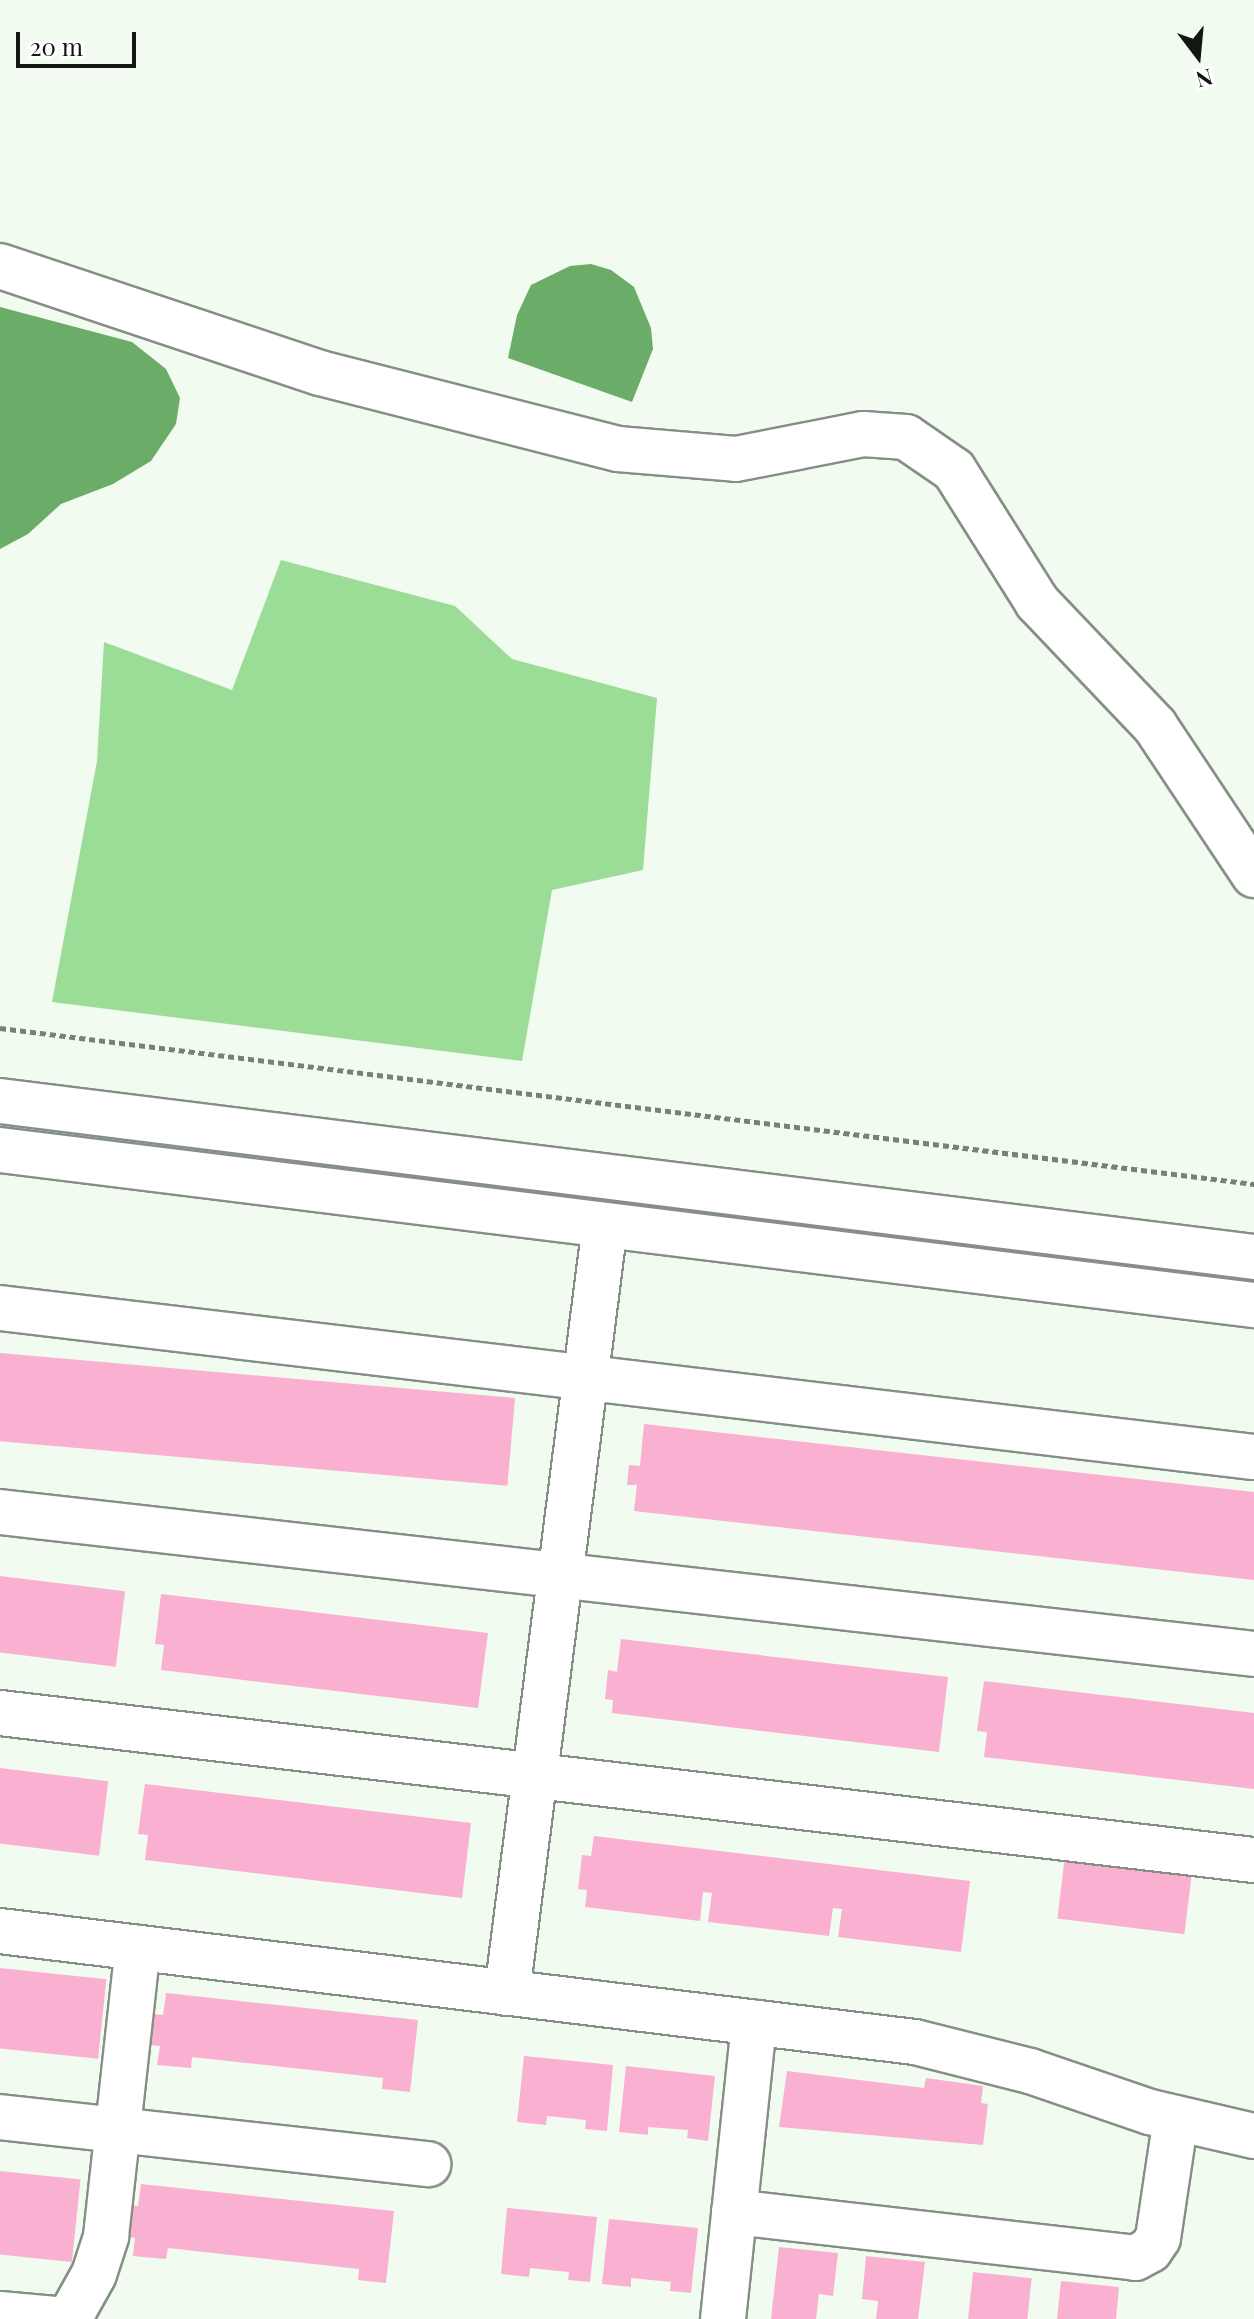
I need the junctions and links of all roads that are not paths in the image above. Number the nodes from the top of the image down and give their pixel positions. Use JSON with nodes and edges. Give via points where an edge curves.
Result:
{"nodes":[{"id":1,"x":0,"y":266,"type":"edge"},
{"id":2,"x":1254,"y":875,"type":"edge"},
{"id":3,"x":0,"y":1101,"type":"edge"},
{"id":4,"x":0,"y":1150,"type":"edge"},
{"id":5,"x":605,"y":1225,"type":"junction"},
{"id":6,"x":1254,"y":1257,"type":"edge"},
{"id":7,"x":1254,"y":1305,"type":"edge"},
{"id":8,"x":0,"y":1308,"type":"edge"},
{"id":9,"x":586,"y":1378,"type":"junction"},
{"id":10,"x":1254,"y":1457,"type":"edge"},
{"id":11,"x":0,"y":1512,"type":"edge"},
{"id":12,"x":560,"y":1576,"type":"junction"},
{"id":13,"x":1254,"y":1654,"type":"edge"},
{"id":14,"x":0,"y":1713,"type":"edge"},
{"id":15,"x":535,"y":1776,"type":"junction"},
{"id":16,"x":1254,"y":1860,"type":"edge"},
{"id":17,"x":0,"y":1931,"type":"edge"},
{"id":18,"x":138,"y":1948,"type":"junction"},
{"id":19,"x":507,"y":1993,"type":"junction"},
{"id":20,"x":754,"y":2023,"type":"junction"},
{"id":21,"x":0,"y":2117,"type":"edge"},
{"id":22,"x":1176,"y":2118,"type":"junction"},
{"id":23,"x":117,"y":2130,"type":"junction"},
{"id":24,"x":1254,"y":2136,"type":"edge"},
{"id":25,"x":428,"y":2164,"type":"dead end"},
{"id":26,"x":734,"y":2212,"type":"junction"},
{"id":27,"x":0,"y":2314,"type":"edge"},
{"id":28,"x":55,"y":2319,"type":"edge"},
{"id":29,"x":69,"y":2319,"type":"edge"},
{"id":30,"x":723,"y":2319,"type":"edge"}],
"edges":[{"from":1,"to":2,"type":"main road","via":[[320,373],[618,449],[736,459],[863,434],[906,437],[954,470],[1037,602],[1155,726]]},
{"from":3,"to":6,"type":"main road"},
{"from":4,"to":5,"type":"main road"},
{"from":5,"to":7,"type":"main road"},
{"from":5,"to":9,"type":"main road"},
{"from":8,"to":9,"type":"main road"},
{"from":9,"to":10,"type":"main road"},
{"from":9,"to":12,"type":"main road"},
{"from":11,"to":12,"type":"main road"},
{"from":12,"to":13,"type":"main road"},
{"from":12,"to":15,"type":"main road"},
{"from":14,"to":15,"type":"main road"},
{"from":15,"to":16,"type":"main road"},
{"from":15,"to":19,"type":"main road"},
{"from":17,"to":18,"type":"main road"},
{"from":18,"to":19,"type":"main road"},
{"from":18,"to":23,"type":"main road"},
{"from":19,"to":20,"type":"main road"},
{"from":20,"to":22,"type":"main road","via":[[973,2054]]},
{"from":20,"to":26,"type":"main road"},
{"from":21,"to":23,"type":"main road"},
{"from":22,"to":24,"type":"main road"},
{"from":22,"to":26,"type":"main road","via":[[1158,2238],[1135,2258]]},
{"from":23,"to":25,"type":"main road"},
{"from":23,"to":29,"type":"main road","via":[[101,2255]]},
{"from":26,"to":30,"type":"main road"},
{"from":27,"to":28,"type":"main road"}]}
